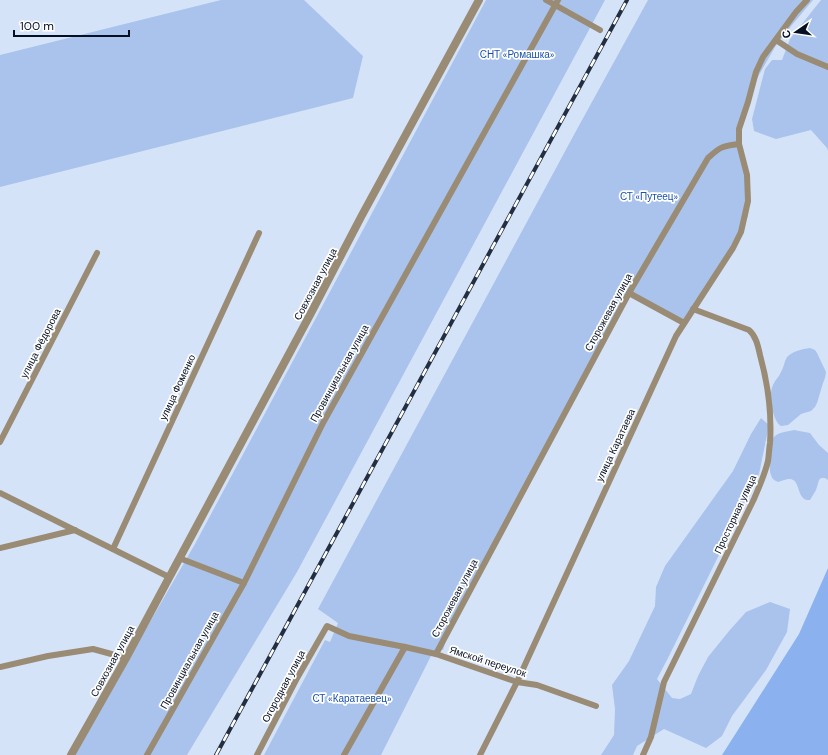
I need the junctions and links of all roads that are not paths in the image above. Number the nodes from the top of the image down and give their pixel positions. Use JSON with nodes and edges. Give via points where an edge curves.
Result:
{"nodes":[{"id":1,"x":479,"y":0,"type":"edge"},
{"id":2,"x":546,"y":0,"type":"edge"},
{"id":3,"x":807,"y":0,"type":"edge"},
{"id":4,"x":556,"y":2,"type":"edge"},
{"id":5,"x":600,"y":30,"type":"dead end"},
{"id":6,"x":776,"y":40,"type":"junction"},
{"id":7,"x":828,"y":67,"type":"edge"},
{"id":8,"x":739,"y":144,"type":"junction"},
{"id":9,"x":259,"y":233,"type":"dead end"},
{"id":10,"x":97,"y":253,"type":"dead end"},
{"id":11,"x":629,"y":293,"type":"junction"},
{"id":12,"x":693,"y":309,"type":"junction"},
{"id":13,"x":684,"y":323,"type":"junction"},
{"id":14,"x":0,"y":442,"type":"edge"},
{"id":15,"x":0,"y":493,"type":"edge"},
{"id":16,"x":75,"y":530,"type":"junction"},
{"id":17,"x":0,"y":548,"type":"edge"},
{"id":18,"x":113,"y":549,"type":"junction"},
{"id":19,"x":179,"y":558,"type":"junction"},
{"id":20,"x":169,"y":577,"type":"junction"},
{"id":21,"x":244,"y":583,"type":"junction"},
{"id":22,"x":327,"y":626,"type":"joint"},
{"id":23,"x":405,"y":647,"type":"junction"},
{"id":24,"x":436,"y":654,"type":"junction"},
{"id":25,"x":126,"y":658,"type":"junction"},
{"id":26,"x":0,"y":667,"type":"edge"},
{"id":27,"x":517,"y":682,"type":"junction"},
{"id":28,"x":596,"y":706,"type":"dead end"},
{"id":29,"x":71,"y":755,"type":"edge"},
{"id":30,"x":147,"y":755,"type":"edge"},
{"id":31,"x":257,"y":755,"type":"edge"},
{"id":32,"x":344,"y":755,"type":"edge"},
{"id":33,"x":480,"y":755,"type":"edge"},
{"id":34,"x":643,"y":755,"type":"edge"}],
"edges":[{"from":1,"to":19,"type":"street","name":"Совхозная улица"},
{"from":2,"to":4,"type":"street"},
{"from":3,"to":6,"type":"street"},
{"from":4,"to":5,"type":"street"},
{"from":4,"to":21,"type":"street","name":"Провинциальная улица","via":[[323,423]]},
{"from":6,"to":7,"type":"street","via":[[797,54]]},
{"from":6,"to":8,"type":"street","via":[[763,57],[756,72],[739,129]]},
{"from":8,"to":11,"type":"street","name":"Сторожевая улица","via":[[719,148],[708,158]]},
{"from":8,"to":12,"type":"street","name":"улица Каратаева","via":[[747,175],[748,201],[741,232]]},
{"from":9,"to":18,"type":"street","name":"улица Фоменко"},
{"from":10,"to":14,"type":"street","name":"улица Фёдорова"},
{"from":11,"to":13,"type":"street"},
{"from":11,"to":24,"type":"street","name":"Сторожевая улица"},
{"from":12,"to":13,"type":"street","name":"улица Каратаева"},
{"from":12,"to":34,"type":"street","name":"Просторная улица","via":[[753,333],[763,365],[769,399],[771,426],[768,461],[754,499],[664,682],[651,737]]},
{"from":13,"to":27,"type":"street","name":"улица Каратаева"},
{"from":15,"to":16,"type":"street"},
{"from":16,"to":17,"type":"street"},
{"from":16,"to":18,"type":"street"},
{"from":18,"to":20,"type":"street"},
{"from":19,"to":20,"type":"street","name":"Совхозная улица"},
{"from":19,"to":21,"type":"street"},
{"from":20,"to":25,"type":"street","name":"Совхозная улица"},
{"from":21,"to":30,"type":"street","name":"Провинциальная улица"},
{"from":22,"to":23,"type":"street","name":"Ямской переулок","via":[[349,636]]},
{"from":22,"to":31,"type":"street","name":"Огородная улица"},
{"from":23,"to":24,"type":"street","name":"Ямской переулок"},
{"from":23,"to":32,"type":"street"},
{"from":24,"to":27,"type":"street","name":"Ямской переулок"},
{"from":25,"to":26,"type":"street","via":[[93,649]]},
{"from":25,"to":29,"type":"street","name":"Совхозная улица"},
{"from":27,"to":28,"type":"street","name":"Ямской переулок"},
{"from":27,"to":33,"type":"street","name":"улица Каратаева"}]}
